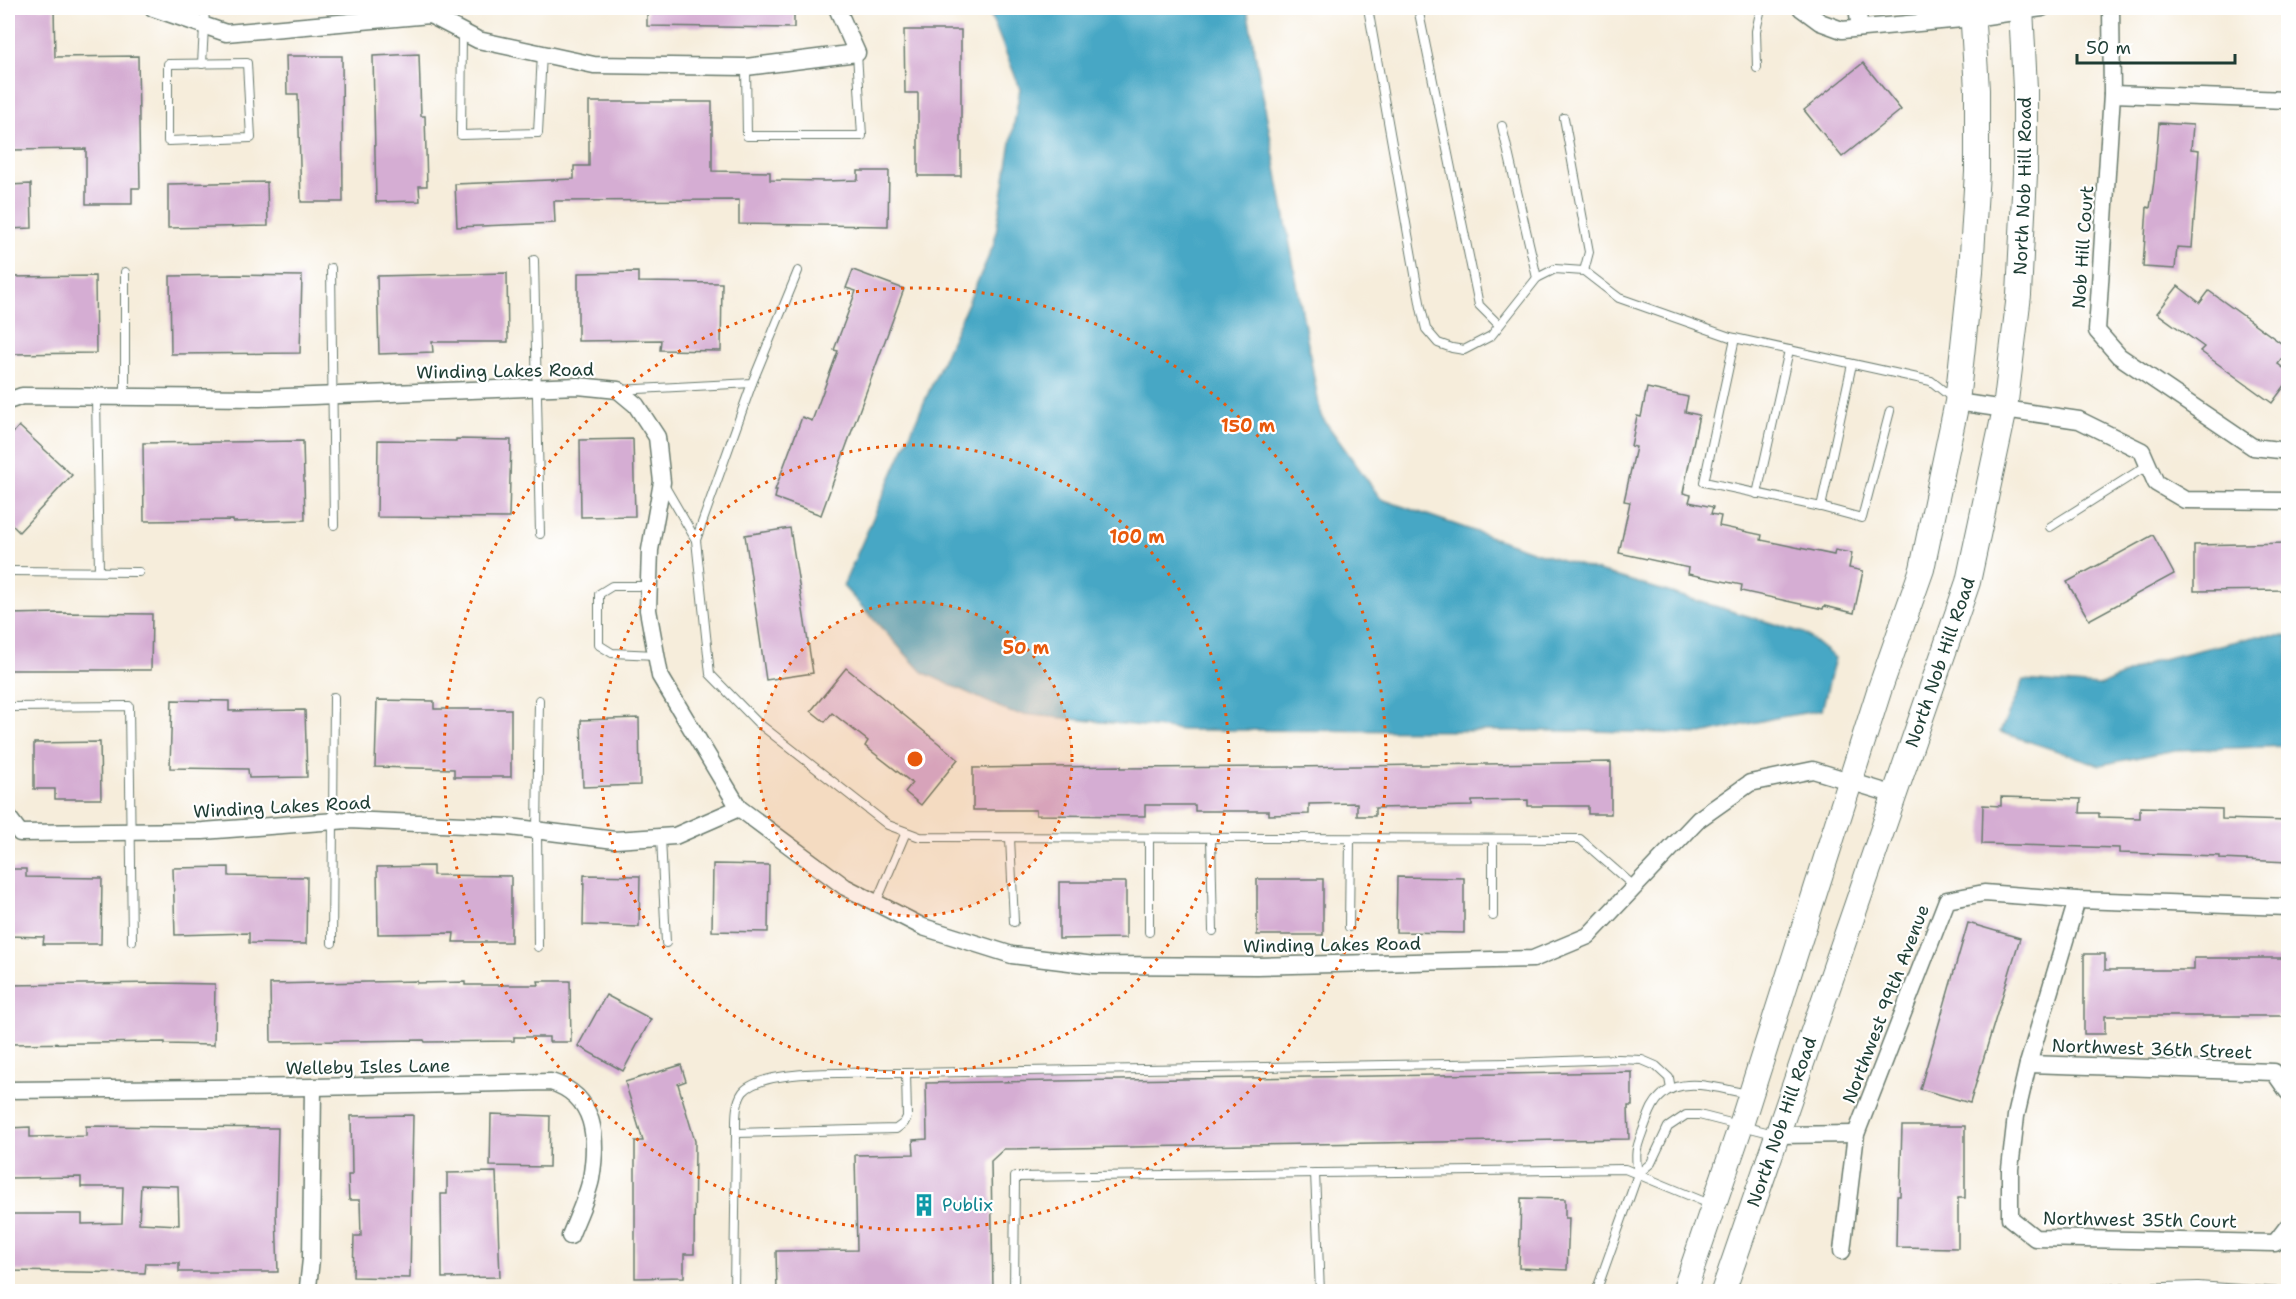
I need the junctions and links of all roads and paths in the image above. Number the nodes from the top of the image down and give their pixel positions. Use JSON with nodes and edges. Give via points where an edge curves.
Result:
{"nodes":[{"id":1,"x":153,"y":8,"type":"edge"},
{"id":2,"x":205,"y":8,"type":"edge"},
{"id":3,"x":837,"y":8,"type":"edge"},
{"id":4,"x":1368,"y":8,"type":"edge"},
{"id":5,"x":1418,"y":8,"type":"edge"},
{"id":6,"x":1761,"y":8,"type":"edge"},
{"id":7,"x":1801,"y":8,"type":"edge"},
{"id":8,"x":1857,"y":8,"type":"edge"},
{"id":9,"x":2111,"y":8,"type":"edge"},
{"id":10,"x":2028,"y":9,"type":"edge"},
{"id":11,"x":432,"y":11,"type":"edge"},
{"id":12,"x":1972,"y":13,"type":"edge"},
{"id":13,"x":204,"y":26,"type":"junction"},
{"id":14,"x":1860,"y":28,"type":"junction"},
{"id":15,"x":462,"y":32,"type":"junction"},
{"id":16,"x":542,"y":53,"type":"junction"},
{"id":17,"x":857,"y":53,"type":"junction"},
{"id":18,"x":202,"y":64,"type":"junction"},
{"id":19,"x":746,"y":67,"type":"junction"},
{"id":20,"x":1757,"y":68,"type":"dead end"},
{"id":21,"x":2112,"y":94,"type":"junction"},
{"id":22,"x":2289,"y":100,"type":"edge"},
{"id":23,"x":1564,"y":118,"type":"dead end"},
{"id":24,"x":1502,"y":126,"type":"dead end"},
{"id":25,"x":534,"y":260,"type":"dead end"},
{"id":26,"x":331,"y":268,"type":"dead end"},
{"id":27,"x":798,"y":271,"type":"dead end"},
{"id":28,"x":1584,"y":271,"type":"junction"},
{"id":29,"x":125,"y":272,"type":"dead end"},
{"id":30,"x":1537,"y":278,"type":"junction"},
{"id":31,"x":1499,"y":325,"type":"junction"},
{"id":32,"x":1735,"y":338,"type":"junction"},
{"id":33,"x":1789,"y":350,"type":"junction"},
{"id":34,"x":1852,"y":364,"type":"junction"},
{"id":35,"x":752,"y":383,"type":"junction"},
{"id":36,"x":537,"y":388,"type":"junction"},
{"id":37,"x":618,"y":390,"type":"junction"},
{"id":38,"x":333,"y":396,"type":"junction"},
{"id":39,"x":96,"y":397,"type":"junction"},
{"id":40,"x":125,"y":397,"type":"junction"},
{"id":41,"x":8,"y":401,"type":"edge"},
{"id":42,"x":1957,"y":402,"type":"junction"},
{"id":43,"x":2005,"y":409,"type":"junction"},
{"id":44,"x":1890,"y":411,"type":"dead end"},
{"id":45,"x":2289,"y":451,"type":"edge"},
{"id":46,"x":2148,"y":465,"type":"junction"},
{"id":47,"x":662,"y":482,"type":"junction"},
{"id":48,"x":1758,"y":494,"type":"junction"},
{"id":49,"x":2289,"y":501,"type":"edge"},
{"id":50,"x":1821,"y":507,"type":"junction"},
{"id":51,"x":334,"y":525,"type":"dead end"},
{"id":52,"x":2050,"y":527,"type":"dead end"},
{"id":53,"x":540,"y":534,"type":"dead end"},
{"id":54,"x":696,"y":540,"type":"junction"},
{"id":55,"x":8,"y":571,"type":"edge"},
{"id":56,"x":99,"y":571,"type":"junction"},
{"id":57,"x":139,"y":572,"type":"dead end"},
{"id":58,"x":649,"y":586,"type":"junction"},
{"id":59,"x":656,"y":654,"type":"junction"},
{"id":60,"x":334,"y":697,"type":"dead end"},
{"id":61,"x":539,"y":700,"type":"dead end"},
{"id":62,"x":8,"y":707,"type":"edge"},
{"id":63,"x":1850,"y":780,"type":"junction"},
{"id":64,"x":1895,"y":795,"type":"junction"},
{"id":65,"x":739,"y":808,"type":"junction"},
{"id":66,"x":8,"y":817,"type":"edge"},
{"id":67,"x":333,"y":821,"type":"junction"},
{"id":68,"x":537,"y":830,"type":"junction"},
{"id":69,"x":131,"y":832,"type":"junction"},
{"id":70,"x":906,"y":832,"type":"junction"},
{"id":71,"x":661,"y":837,"type":"junction"},
{"id":72,"x":1010,"y":838,"type":"junction"},
{"id":73,"x":1149,"y":838,"type":"junction"},
{"id":74,"x":1211,"y":838,"type":"junction"},
{"id":75,"x":1350,"y":839,"type":"junction"},
{"id":76,"x":1493,"y":839,"type":"junction"},
{"id":77,"x":1635,"y":887,"type":"junction"},
{"id":78,"x":2077,"y":900,"type":"junction"},
{"id":79,"x":876,"y":903,"type":"junction"},
{"id":80,"x":2289,"y":907,"type":"edge"},
{"id":81,"x":1493,"y":916,"type":"dead end"},
{"id":82,"x":1014,"y":921,"type":"dead end"},
{"id":83,"x":1349,"y":927,"type":"dead end"},
{"id":84,"x":1213,"y":931,"type":"dead end"},
{"id":85,"x":1149,"y":932,"type":"dead end"},
{"id":86,"x":132,"y":941,"type":"dead end"},
{"id":87,"x":332,"y":943,"type":"dead end"},
{"id":88,"x":666,"y":943,"type":"dead end"},
{"id":89,"x":538,"y":946,"type":"dead end"},
{"id":90,"x":2028,"y":1064,"type":"junction"},
{"id":91,"x":906,"y":1073,"type":"junction"},
{"id":92,"x":313,"y":1087,"type":"junction"},
{"id":93,"x":8,"y":1089,"type":"edge"},
{"id":94,"x":1671,"y":1089,"type":"junction"},
{"id":95,"x":2289,"y":1092,"type":"edge"},
{"id":96,"x":1751,"y":1095,"type":"junction"},
{"id":97,"x":1741,"y":1125,"type":"junction"},
{"id":98,"x":736,"y":1132,"type":"junction"},
{"id":99,"x":1856,"y":1134,"type":"junction"},
{"id":100,"x":1777,"y":1135,"type":"junction"},
{"id":101,"x":1315,"y":1173,"type":"junction"},
{"id":102,"x":1638,"y":1174,"type":"junction"},
{"id":103,"x":1714,"y":1206,"type":"junction"},
{"id":104,"x":2289,"y":1226,"type":"edge"},
{"id":105,"x":570,"y":1236,"type":"dead end"},
{"id":106,"x":1842,"y":1251,"type":"dead end"},
{"id":107,"x":305,"y":1292,"type":"edge"},
{"id":108,"x":734,"y":1292,"type":"edge"},
{"id":109,"x":1014,"y":1292,"type":"edge"},
{"id":110,"x":1320,"y":1292,"type":"edge"},
{"id":111,"x":1596,"y":1292,"type":"edge"},
{"id":112,"x":1684,"y":1292,"type":"edge"},
{"id":113,"x":1723,"y":1292,"type":"edge"},
{"id":114,"x":2091,"y":1292,"type":"edge"},
{"id":115,"x":2282,"y":1292,"type":"edge"}],
"edges":[{"from":1,"to":13,"type":"street"},
{"from":2,"to":13,"type":"lane"},
{"from":3,"to":17,"type":"street"},
{"from":4,"to":31,"type":"lane","via":[[1426,329],[1438,343],[1464,350],[1491,336]]},
{"from":5,"to":31,"type":"lane","via":[[1479,305]]},
{"from":6,"to":20,"type":"lane","via":[[1756,31]]},
{"from":7,"to":14,"type":"street","via":[[1820,22],[1842,30]]},
{"from":8,"to":14,"type":"street"},
{"from":9,"to":21,"type":"street","name":"Nob Hill Court"},
{"from":10,"to":12,"type":"street"},
{"from":10,"to":43,"type":"main road","name":"North Nob Hill Road","via":[[2019,295]]},
{"from":11,"to":13,"type":"street","via":[[226,33]]},
{"from":11,"to":15,"type":"street"},
{"from":12,"to":14,"type":"street"},
{"from":12,"to":42,"type":"main road","name":"North Nob Hill Road","via":[[1977,172]]},
{"from":13,"to":18,"type":"lane"},
{"from":15,"to":16,"type":"street","via":[[478,40]]},
{"from":15,"to":16,"type":"lane","via":[[461,135],[538,133]]},
{"from":16,"to":19,"type":"street","via":[[594,65]]},
{"from":17,"to":19,"type":"street"},
{"from":17,"to":19,"type":"lane","via":[[862,136],[747,136]]},
{"from":18,"to":18,"type":"lane","via":[[247,63],[251,138],[168,141],[168,64]]},
{"from":21,"to":22,"type":"street"},
{"from":21,"to":45,"type":"street","name":"Nob Hill Court","via":[[2097,331],[2119,356],[2253,447]]},
{"from":23,"to":28,"type":"lane","via":[[1589,252]]},
{"from":24,"to":30,"type":"lane"},
{"from":25,"to":36,"type":"lane"},
{"from":26,"to":38,"type":"lane"},
{"from":27,"to":35,"type":"lane"},
{"from":28,"to":30,"type":"lane","via":[[1554,269]]},
{"from":28,"to":32,"type":"lane","via":[[1619,298]]},
{"from":29,"to":40,"type":"lane"},
{"from":30,"to":31,"type":"lane"},
{"from":32,"to":33,"type":"lane"},
{"from":32,"to":48,"type":"lane","via":[[1704,482]]},
{"from":33,"to":34,"type":"lane"},
{"from":33,"to":48,"type":"lane"},
{"from":34,"to":42,"type":"lane","via":[[1931,381]]},
{"from":34,"to":50,"type":"lane"},
{"from":35,"to":37,"type":"lane"},
{"from":35,"to":54,"type":"lane"},
{"from":36,"to":37,"type":"street","name":"Winding Lakes Road","via":[[578,386]]},
{"from":36,"to":38,"type":"street","name":"Winding Lakes Road"},
{"from":36,"to":53,"type":"lane"},
{"from":37,"to":47,"type":"street","name":"Winding Lakes Road","via":[[636,405],[657,436]]},
{"from":38,"to":40,"type":"street","name":"Winding Lakes Road"},
{"from":38,"to":51,"type":"lane"},
{"from":39,"to":40,"type":"street","name":"Winding Lakes Road"},
{"from":39,"to":41,"type":"street","name":"Winding Lakes Road","via":[[22,396]]},
{"from":39,"to":56,"type":"lane"},
{"from":42,"to":43,"type":"street"},
{"from":42,"to":63,"type":"main road","name":"North Nob Hill Road","via":[[1922,569]]},
{"from":43,"to":46,"type":"street","via":[[2079,420],[2142,451]]},
{"from":43,"to":64,"type":"main road","name":"North Nob Hill Road","via":[[1968,582]]},
{"from":44,"to":50,"type":"lane","via":[[1862,518]]},
{"from":46,"to":49,"type":"street","via":[[2156,483],[2185,500]]},
{"from":46,"to":52,"type":"lane"},
{"from":47,"to":54,"type":"lane"},
{"from":47,"to":58,"type":"street","name":"Winding Lakes Road","via":[[650,550]]},
{"from":48,"to":50,"type":"lane"},
{"from":54,"to":70,"type":"lane","via":[[710,674],[757,722],[888,825]]},
{"from":55,"to":56,"type":"lane"},
{"from":56,"to":57,"type":"lane"},
{"from":58,"to":59,"type":"street","name":"Winding Lakes Road","via":[[648,610]]},
{"from":58,"to":59,"type":"lane","via":[[612,586],[599,594],[599,645],[612,653]]},
{"from":59,"to":65,"type":"street","name":"Winding Lakes Road","via":[[660,676]]},
{"from":60,"to":67,"type":"lane"},
{"from":61,"to":68,"type":"lane"},
{"from":62,"to":69,"type":"lane","via":[[129,706]]},
{"from":63,"to":64,"type":"street","name":"Winding Lakes Road"},
{"from":63,"to":77,"type":"street","name":"Winding Lakes Road","via":[[1813,770],[1750,783],[1699,819]]},
{"from":63,"to":96,"type":"main road","name":"North Nob Hill Road"},
{"from":64,"to":100,"type":"main road","name":"North Nob Hill Road"},
{"from":65,"to":71,"type":"street","name":"Winding Lakes Road","via":[[675,836]]},
{"from":65,"to":79,"type":"street","name":"Winding Lakes Road","via":[[845,887]]},
{"from":66,"to":69,"type":"street","name":"Winding Lakes Road","via":[[21,833]]},
{"from":67,"to":68,"type":"street","name":"Winding Lakes Road"},
{"from":67,"to":69,"type":"street","name":"Winding Lakes Road"},
{"from":67,"to":87,"type":"lane"},
{"from":68,"to":71,"type":"street","name":"Winding Lakes Road","via":[[615,840]]},
{"from":68,"to":89,"type":"lane"},
{"from":69,"to":86,"type":"lane"},
{"from":70,"to":72,"type":"lane","via":[[920,837]]},
{"from":70,"to":79,"type":"lane"},
{"from":71,"to":88,"type":"lane"},
{"from":72,"to":73,"type":"lane"},
{"from":72,"to":82,"type":"lane"},
{"from":73,"to":74,"type":"lane"},
{"from":73,"to":85,"type":"lane"},
{"from":74,"to":75,"type":"lane"},
{"from":74,"to":84,"type":"lane"},
{"from":75,"to":76,"type":"lane"},
{"from":75,"to":83,"type":"lane"},
{"from":76,"to":77,"type":"lane","via":[[1580,839]]},
{"from":76,"to":81,"type":"lane"},
{"from":77,"to":79,"type":"street","name":"Winding Lakes Road","via":[[1588,936],[1533,959],[1257,966],[1094,965],[1012,955],[923,927]]},
{"from":78,"to":80,"type":"street"},
{"from":78,"to":90,"type":"street"},
{"from":78,"to":99,"type":"street","name":"Northwest 99th Avenue","via":[[1984,893],[1947,900]]},
{"from":90,"to":95,"type":"street","name":"Northwest 36th Street","via":[[2274,1072]]},
{"from":90,"to":104,"type":"street","name":"Northwest 35th Court","via":[[2016,1116],[2010,1218],[2035,1238],[2275,1243]]},
{"from":91,"to":94,"type":"lane","via":[[1618,1059],[1642,1060],[1656,1066],[1669,1078]]},
{"from":91,"to":98,"type":"lane","via":[[787,1074],[760,1080],[743,1093],[736,1110]]},
{"from":91,"to":98,"type":"lane","via":[[907,1117],[896,1129]]},
{"from":92,"to":93,"type":"street","name":"Welleby Isles Lane"},
{"from":92,"to":105,"type":"street","name":"Welleby Isles Lane","via":[[551,1083],[565,1087],[584,1103],[591,1119],[593,1148],[591,1180]]},
{"from":92,"to":107,"type":"street","via":[[311,1259],[309,1287]]},
{"from":94,"to":96,"type":"lane","via":[[1687,1084]]},
{"from":94,"to":102,"type":"lane","via":[[1652,1107],[1635,1155]]},
{"from":96,"to":97,"type":"main road","name":"North Nob Hill Road"},
{"from":97,"to":100,"type":"lane"},
{"from":97,"to":102,"type":"lane","via":[[1686,1115],[1668,1127],[1651,1163]]},
{"from":97,"to":103,"type":"main road","name":"North Nob Hill Road"},
{"from":98,"to":108,"type":"lane"},
{"from":99,"to":100,"type":"street"},
{"from":99,"to":106,"type":"street","name":"Northwest 99th Avenue"},
{"from":100,"to":113,"type":"main road","name":"North Nob Hill Road"},
{"from":101,"to":102,"type":"lane","via":[[1625,1169]]},
{"from":101,"to":109,"type":"lane","via":[[1015,1177]]},
{"from":101,"to":110,"type":"lane"},
{"from":102,"to":103,"type":"lane"},
{"from":102,"to":111,"type":"lane"},
{"from":103,"to":112,"type":"main road","name":"North Nob Hill Road"},
{"from":114,"to":115,"type":"lane","via":[[2198,1286]]}]}
